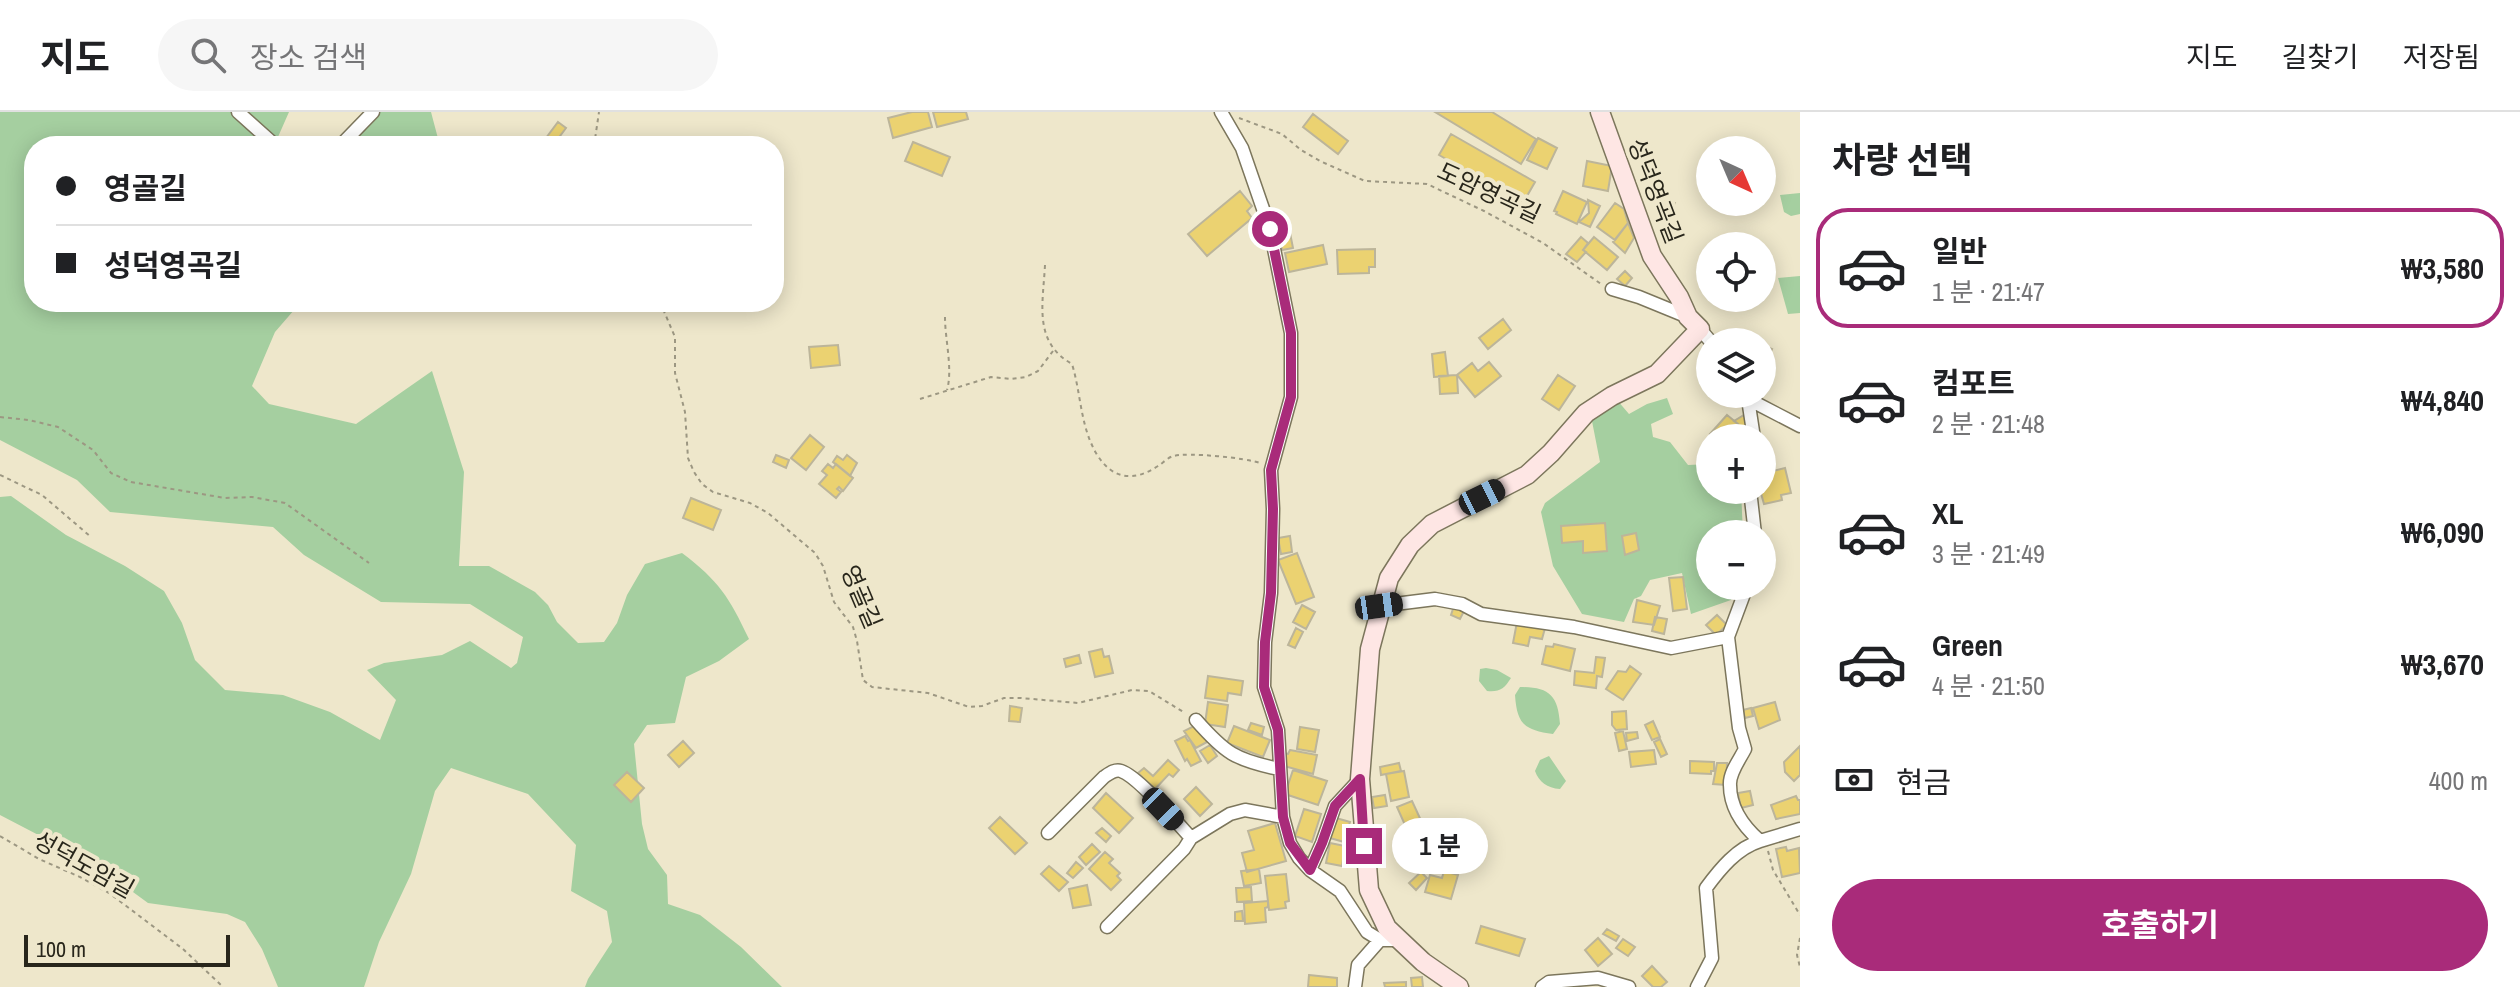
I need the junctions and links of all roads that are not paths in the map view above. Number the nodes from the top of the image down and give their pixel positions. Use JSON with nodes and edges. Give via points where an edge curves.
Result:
{"nodes":[{"id":1,"x":238,"y":112,"type":"edge"},
{"id":2,"x":373,"y":112,"type":"edge"},
{"id":3,"x":1600,"y":112,"type":"edge"},
{"id":4,"x":1221,"y":113,"type":"edge"},
{"id":5,"x":265,"y":136,"type":"edge"},
{"id":6,"x":350,"y":136,"type":"edge"},
{"id":7,"x":1612,"y":289,"type":"road end"},
{"id":8,"x":1698,"y":328,"type":"edge"},
{"id":9,"x":1699,"y":328,"type":"edge"},
{"id":10,"x":1696,"y":333,"type":"edge"},
{"id":11,"x":1768,"y":408,"type":"edge"},
{"id":12,"x":1800,"y":426,"type":"edge"},
{"id":13,"x":1742,"y":600,"type":"edge"},
{"id":14,"x":1379,"y":606,"type":"junction"},
{"id":15,"x":1728,"y":637,"type":"junction"},
{"id":16,"x":1196,"y":720,"type":"road end"},
{"id":17,"x":1279,"y":769,"type":"junction"},
{"id":18,"x":1360,"y":779,"type":"junction"},
{"id":19,"x":1283,"y":817,"type":"junction"},
{"id":20,"x":1800,"y":829,"type":"edge"},
{"id":21,"x":1048,"y":833,"type":"dead end"},
{"id":22,"x":1191,"y":838,"type":"junction"},
{"id":23,"x":1760,"y":841,"type":"junction"},
{"id":24,"x":1310,"y":870,"type":"junction"},
{"id":25,"x":1107,"y":927,"type":"dead end"},
{"id":26,"x":1380,"y":940,"type":"junction"},
{"id":27,"x":1400,"y":940,"type":"junction"},
{"id":28,"x":1355,"y":987,"type":"edge"},
{"id":29,"x":1459,"y":987,"type":"edge"},
{"id":30,"x":1542,"y":987,"type":"edge"},
{"id":31,"x":1629,"y":987,"type":"edge"},
{"id":32,"x":1697,"y":987,"type":"edge"}],
"edges":[{"from":1,"to":5,"type":"street"},
{"from":2,"to":6,"type":"street"},
{"from":3,"to":9,"type":"main road","name":"성덕영곡길","via":[[1652,256]]},
{"from":4,"to":17,"type":"street","via":[[1242,148],[1266,216],[1291,333],[1291,397],[1271,470],[1271,593],[1265,642],[1264,687],[1278,730]]},
{"from":7,"to":8,"type":"street"},
{"from":10,"to":14,"type":"main road","via":[[1657,374],[1586,413],[1527,475],[1432,524],[1410,545]]},
{"from":11,"to":12,"type":"street"},
{"from":13,"to":15,"type":"street"},
{"from":14,"to":15,"type":"street","via":[[1435,599],[1481,614],[1671,648]]},
{"from":14,"to":18,"type":"main road","via":[[1370,649]]},
{"from":15,"to":23,"type":"street","via":[[1745,749],[1729,783],[1743,826]]},
{"from":16,"to":17,"type":"street","via":[[1222,749],[1251,764]]},
{"from":17,"to":19,"type":"street"},
{"from":18,"to":24,"type":"street","via":[[1335,806]]},
{"from":18,"to":27,"type":"main road","via":[[1369,890],[1387,928]]},
{"from":19,"to":22,"type":"street","via":[[1245,810]]},
{"from":19,"to":24,"type":"street","via":[[1290,843]]},
{"from":20,"to":23,"type":"street"},
{"from":21,"to":22,"type":"street","via":[[1104,777],[1120,771]]},
{"from":22,"to":25,"type":"street"},
{"from":23,"to":32,"type":"street","via":[[1722,865],[1706,888],[1712,958]]},
{"from":24,"to":26,"type":"street","via":[[1340,891],[1367,932]]},
{"from":26,"to":27,"type":"street"},
{"from":26,"to":28,"type":"street","via":[[1358,965]]},
{"from":27,"to":29,"type":"main road"},
{"from":30,"to":31,"type":"street","via":[[1598,978]]}]}
